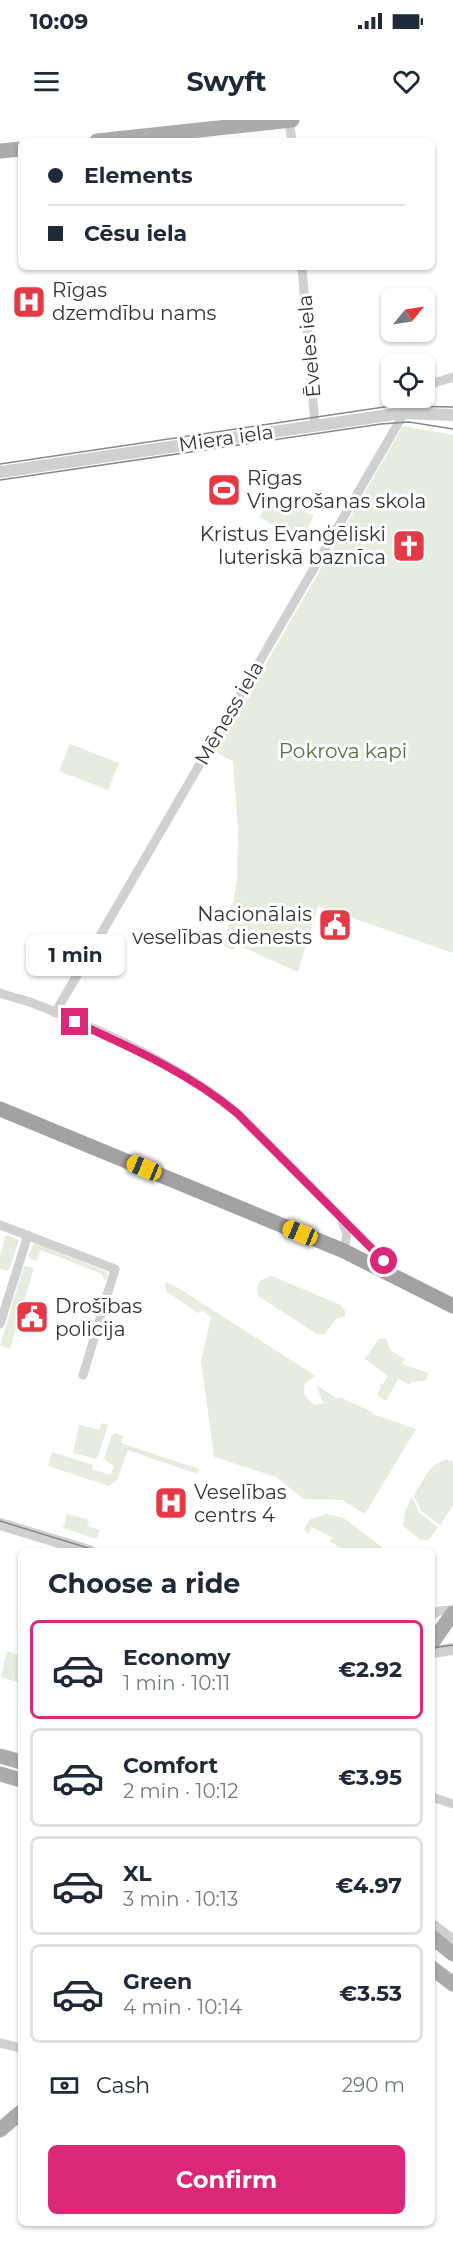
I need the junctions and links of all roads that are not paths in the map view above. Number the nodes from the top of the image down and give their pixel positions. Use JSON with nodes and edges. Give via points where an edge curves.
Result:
{"nodes":[{"id":1,"x":290,"y":120,"type":"edge"},
{"id":2,"x":125,"y":138,"type":"edge"},
{"id":3,"x":292,"y":138,"type":"edge"},
{"id":4,"x":18,"y":149,"type":"edge"},
{"id":5,"x":0,"y":152,"type":"edge"},
{"id":6,"x":302,"y":270,"type":"edge"},
{"id":7,"x":453,"y":377,"type":"edge"},
{"id":8,"x":435,"y":383,"type":"edge"},
{"id":9,"x":405,"y":408,"type":"edge"},
{"id":10,"x":402,"y":412,"type":"junction"},
{"id":11,"x":453,"y":415,"type":"edge"},
{"id":12,"x":315,"y":425,"type":"junction"},
{"id":13,"x":0,"y":472,"type":"edge"},
{"id":14,"x":0,"y":993,"type":"edge"},
{"id":15,"x":56,"y":1013,"type":"junction"},
{"id":16,"x":0,"y":1108,"type":"edge"},
{"id":17,"x":342,"y":1221,"type":"junction"},
{"id":18,"x":0,"y":1225,"type":"edge"},
{"id":19,"x":28,"y":1235,"type":"junction"},
{"id":20,"x":344,"y":1251,"type":"junction"},
{"id":21,"x":391,"y":1272,"type":"junction"},
{"id":22,"x":453,"y":1306,"type":"edge"},
{"id":23,"x":0,"y":1324,"type":"edge"},
{"id":24,"x":82,"y":1375,"type":"dead end"},
{"id":25,"x":0,"y":1524,"type":"edge"},
{"id":26,"x":79,"y":1548,"type":"edge"},
{"id":27,"x":453,"y":1612,"type":"edge"},
{"id":28,"x":435,"y":1615,"type":"edge"},
{"id":29,"x":435,"y":1639,"type":"edge"},
{"id":30,"x":453,"y":1649,"type":"edge"},
{"id":31,"x":435,"y":1652,"type":"edge"},
{"id":32,"x":0,"y":1756,"type":"edge"},
{"id":33,"x":18,"y":1761,"type":"edge"},
{"id":34,"x":0,"y":1774,"type":"edge"},
{"id":35,"x":18,"y":1779,"type":"edge"},
{"id":36,"x":435,"y":1798,"type":"edge"},
{"id":37,"x":453,"y":1804,"type":"edge"},
{"id":38,"x":435,"y":1925,"type":"edge"},
{"id":39,"x":435,"y":1939,"type":"edge"},
{"id":40,"x":453,"y":1939,"type":"edge"},
{"id":41,"x":453,"y":1954,"type":"edge"},
{"id":42,"x":435,"y":1970,"type":"edge"},
{"id":43,"x":453,"y":1984,"type":"edge"},
{"id":44,"x":0,"y":2043,"type":"edge"},
{"id":45,"x":18,"y":2047,"type":"edge"},
{"id":46,"x":18,"y":2115,"type":"edge"},
{"id":47,"x":0,"y":2130,"type":"edge"}],
"edges":[{"from":1,"to":2,"type":"main road"},
{"from":1,"to":3,"type":"street"},
{"from":4,"to":5,"type":"main road"},
{"from":6,"to":12,"type":"street","name":"Ēveles iela"},
{"from":7,"to":8,"type":"street"},
{"from":9,"to":10,"type":"street","name":"Mēness iela"},
{"from":10,"to":11,"type":"street","name":"Miera iela"},
{"from":10,"to":12,"type":"street","name":"Miera iela"},
{"from":10,"to":15,"type":"street","name":"Mēness iela"},
{"from":12,"to":13,"type":"street","name":"Miera iela"},
{"from":14,"to":15,"type":"street"},
{"from":15,"to":17,"type":"street","via":[[172,1069],[218,1097]]},
{"from":16,"to":20,"type":"highway"},
{"from":17,"to":20,"type":"street","via":[[347,1234]]},
{"from":17,"to":21,"type":"street"},
{"from":18,"to":19,"type":"street"},
{"from":19,"to":23,"type":"street"},
{"from":19,"to":24,"type":"street","via":[[115,1269]]},
{"from":20,"to":21,"type":"highway"},
{"from":21,"to":22,"type":"highway"},
{"from":25,"to":26,"type":"street"},
{"from":27,"to":28,"type":"street"},
{"from":27,"to":29,"type":"main road"},
{"from":30,"to":31,"type":"street"},
{"from":32,"to":33,"type":"main road"},
{"from":34,"to":35,"type":"main road"},
{"from":36,"to":37,"type":"street"},
{"from":38,"to":40,"type":"street"},
{"from":39,"to":41,"type":"main road"},
{"from":42,"to":43,"type":"main road"},
{"from":44,"to":45,"type":"street"},
{"from":46,"to":47,"type":"main road"}]}
